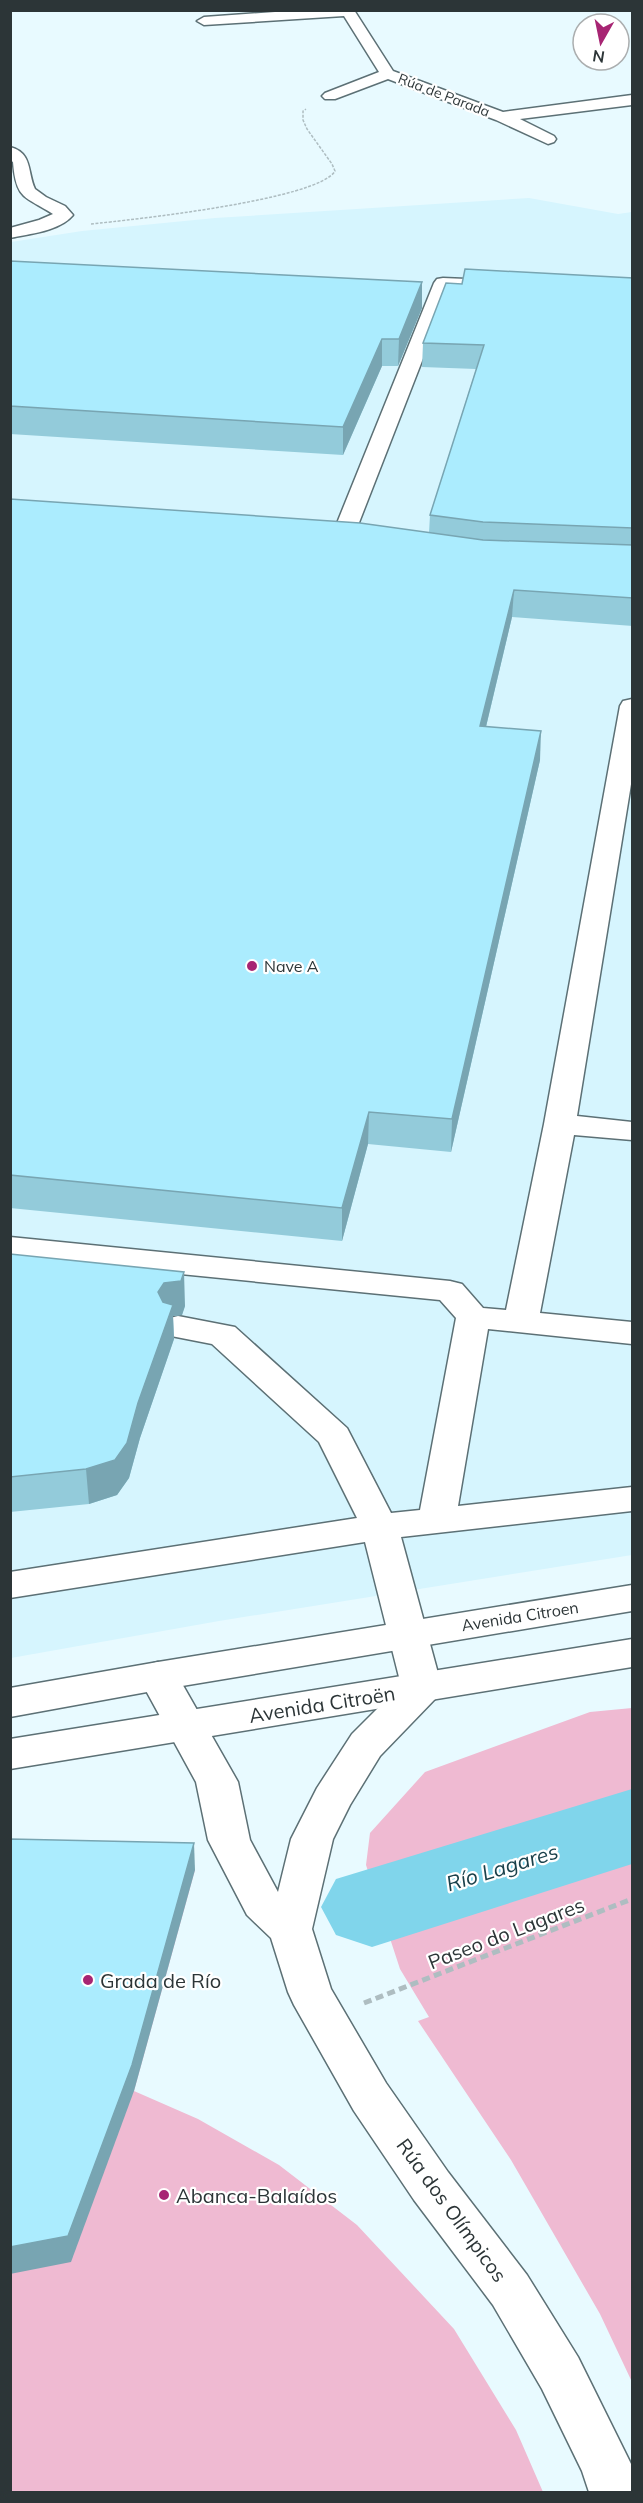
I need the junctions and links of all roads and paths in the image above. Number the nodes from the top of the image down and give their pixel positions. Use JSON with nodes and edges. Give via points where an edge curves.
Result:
{"nodes":[{"id":1,"x":347,"y":11,"type":"edge"},
{"id":2,"x":204,"y":21,"type":"dead end"},
{"id":3,"x":388,"y":74,"type":"junction"},
{"id":4,"x":330,"y":96,"type":"joint"},
{"id":5,"x":633,"y":100,"type":"edge"},
{"id":6,"x":502,"y":117,"type":"junction"},
{"id":7,"x":548,"y":138,"type":"dead end"},
{"id":8,"x":10,"y":152,"type":"edge"},
{"id":9,"x":85,"y":226,"type":"dead end"},
{"id":10,"x":10,"y":233,"type":"edge"},
{"id":11,"x":514,"y":287,"type":"edge"},
{"id":12,"x":412,"y":300,"type":"edge"},
{"id":13,"x":436,"y":302,"type":"junction"},
{"id":14,"x":319,"y":537,"type":"edge"},
{"id":15,"x":342,"y":538,"type":"junction"},
{"id":16,"x":366,"y":542,"type":"edge"},
{"id":17,"x":633,"y":706,"type":"edge"},
{"id":18,"x":560,"y":1124,"type":"junction"},
{"id":19,"x":633,"y":1131,"type":"edge"},
{"id":20,"x":10,"y":1247,"type":"edge"},
{"id":21,"x":473,"y":1317,"type":"junction"},
{"id":22,"x":521,"y":1322,"type":"junction"},
{"id":23,"x":178,"y":1327,"type":"dead end"},
{"id":24,"x":633,"y":1333,"type":"edge"},
{"id":25,"x":633,"y":1499,"type":"edge"},
{"id":26,"x":438,"y":1521,"type":"junction"},
{"id":27,"x":380,"y":1527,"type":"junction"},
{"id":28,"x":10,"y":1585,"type":"edge"},
{"id":29,"x":633,"y":1598,"type":"edge"},
{"id":30,"x":408,"y":1633,"type":"junction"},
{"id":31,"x":633,"y":1653,"type":"edge"},
{"id":32,"x":158,"y":1676,"type":"junction"},
{"id":33,"x":422,"y":1688,"type":"junction"},
{"id":34,"x":10,"y":1703,"type":"edge"},
{"id":35,"x":184,"y":1725,"type":"junction"},
{"id":36,"x":10,"y":1754,"type":"edge"},
{"id":37,"x":633,"y":1899,"type":"edge"},
{"id":38,"x":290,"y":1929,"type":"junction"},
{"id":39,"x":390,"y":1993,"type":"dead end"},
{"id":40,"x":615,"y":2493,"type":"edge"}],
"edges":[{"from":1,"to":2,"type":"street","name":"Rúa de Parada"},
{"from":1,"to":3,"type":"street","name":"Rúa de Parada"},
{"from":3,"to":4,"type":"street"},
{"from":3,"to":6,"type":"street","name":"Rúa de Parada"},
{"from":4,"to":9,"type":"path","via":[[303,111],[307,129],[332,164],[332,176],[290,191],[205,211]]},
{"from":5,"to":6,"type":"street","name":"Rúa de Parada"},
{"from":6,"to":7,"type":"street","name":"Rúa de Parada"},
{"from":8,"to":10,"type":"street","via":[[21,160],[24,186],[34,199],[64,215]]},
{"from":11,"to":13,"type":"street","via":[[443,283]]},
{"from":12,"to":13,"type":"street"},
{"from":13,"to":15,"type":"street"},
{"from":14,"to":15,"type":"street"},
{"from":15,"to":16,"type":"street"},
{"from":17,"to":18,"type":"street"},
{"from":18,"to":19,"type":"street"},
{"from":18,"to":22,"type":"street"},
{"from":20,"to":21,"type":"street","via":[[450,1291]]},
{"from":21,"to":22,"type":"street"},
{"from":21,"to":26,"type":"street"},
{"from":22,"to":24,"type":"street"},
{"from":23,"to":27,"type":"street","via":[[224,1335],[334,1436]]},
{"from":25,"to":26,"type":"street"},
{"from":26,"to":27,"type":"street"},
{"from":27,"to":28,"type":"street"},
{"from":27,"to":30,"type":"street"},
{"from":29,"to":30,"type":"street","name":"Avenida Citroen"},
{"from":30,"to":32,"type":"street"},
{"from":30,"to":33,"type":"street"},
{"from":31,"to":33,"type":"street","name":"Avenida Citroën"},
{"from":32,"to":34,"type":"street"},
{"from":32,"to":35,"type":"street"},
{"from":33,"to":35,"type":"street","name":"Avenida Citroën"},
{"from":33,"to":38,"type":"street","via":[[366,1745],[332,1799],[312,1839]]},
{"from":35,"to":36,"type":"street","name":"Avenida Citroën"},
{"from":35,"to":38,"type":"street","via":[[217,1782],[229,1840],[262,1904]]},
{"from":37,"to":39,"type":"path","name":"Paseo do Lagares"},
{"from":38,"to":40,"type":"street","name":"Rúa dos Olímpicos","via":[[310,1992],[370,2097],[516,2299],[560,2373],[606,2466]]}]}
